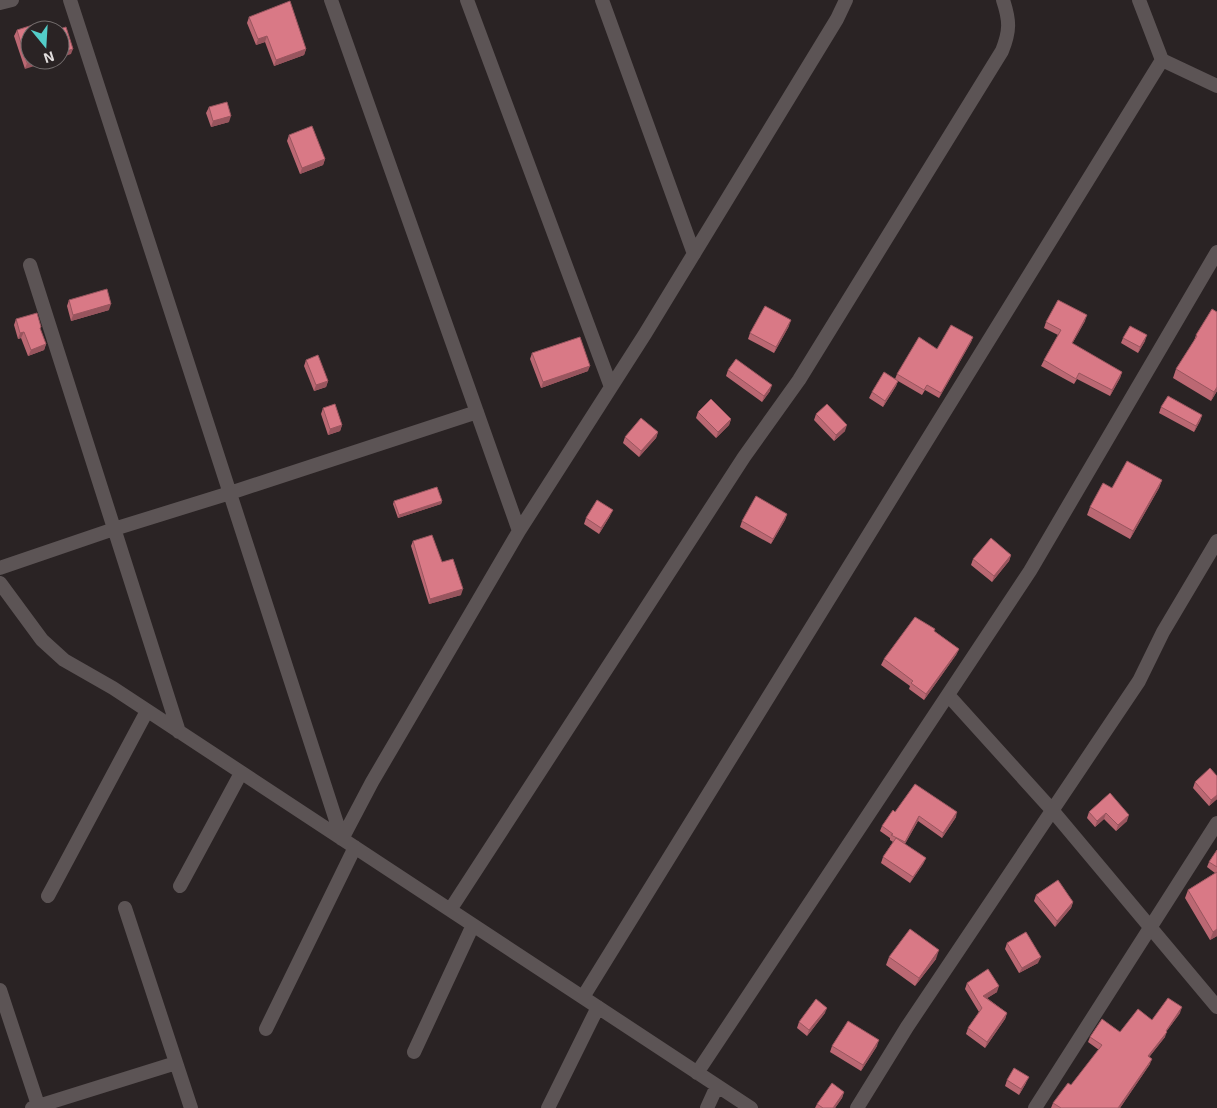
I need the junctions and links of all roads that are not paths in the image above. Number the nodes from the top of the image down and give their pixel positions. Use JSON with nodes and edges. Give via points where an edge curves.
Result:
{"nodes":[{"id":1,"x":12,"y":0,"type":"edge"},
{"id":2,"x":70,"y":0,"type":"edge"},
{"id":3,"x":331,"y":0,"type":"edge"},
{"id":4,"x":467,"y":0,"type":"edge"},
{"id":5,"x":602,"y":0,"type":"edge"},
{"id":6,"x":846,"y":0,"type":"edge"},
{"id":7,"x":1003,"y":0,"type":"edge"},
{"id":8,"x":1139,"y":0,"type":"edge"},
{"id":9,"x":0,"y":4,"type":"edge"},
{"id":10,"x":1162,"y":60,"type":"junction"},
{"id":11,"x":1217,"y":86,"type":"edge"},
{"id":12,"x":1217,"y":252,"type":"edge"},
{"id":13,"x":694,"y":254,"type":"junction"},
{"id":14,"x":30,"y":264,"type":"dead end"},
{"id":15,"x":611,"y":387,"type":"junction"},
{"id":16,"x":477,"y":412,"type":"junction"},
{"id":17,"x":230,"y":493,"type":"junction"},
{"id":18,"x":114,"y":529,"type":"junction"},
{"id":19,"x":519,"y":531,"type":"junction"},
{"id":20,"x":1217,"y":541,"type":"edge"},
{"id":21,"x":0,"y":568,"type":"edge"},
{"id":22,"x":0,"y":583,"type":"edge"},
{"id":23,"x":948,"y":695,"type":"junction"},
{"id":24,"x":147,"y":711,"type":"junction"},
{"id":25,"x":179,"y":732,"type":"junction"},
{"id":26,"x":241,"y":772,"type":"junction"},
{"id":27,"x":1052,"y":810,"type":"junction"},
{"id":28,"x":1217,"y":823,"type":"edge"},
{"id":29,"x":342,"y":839,"type":"junction"},
{"id":30,"x":355,"y":847,"type":"junction"},
{"id":31,"x":180,"y":886,"type":"dead end"},
{"id":32,"x":48,"y":896,"type":"dead end"},
{"id":33,"x":125,"y":908,"type":"dead end"},
{"id":34,"x":450,"y":910,"type":"junction"},
{"id":35,"x":472,"y":925,"type":"junction"},
{"id":36,"x":1150,"y":927,"type":"junction"},
{"id":37,"x":0,"y":990,"type":"edge"},
{"id":38,"x":583,"y":997,"type":"junction"},
{"id":39,"x":1217,"y":1007,"type":"edge"},
{"id":40,"x":598,"y":1008,"type":"junction"},
{"id":41,"x":266,"y":1029,"type":"dead end"},
{"id":42,"x":414,"y":1052,"type":"dead end"},
{"id":43,"x":176,"y":1063,"type":"junction"},
{"id":44,"x":697,"y":1073,"type":"junction"},
{"id":45,"x":717,"y":1086,"type":"junction"},
{"id":46,"x":36,"y":1107,"type":"edge"},
{"id":47,"x":191,"y":1108,"type":"edge"},
{"id":48,"x":548,"y":1108,"type":"edge"},
{"id":49,"x":706,"y":1108,"type":"edge"},
{"id":50,"x":751,"y":1108,"type":"edge"},
{"id":51,"x":857,"y":1108,"type":"edge"},
{"id":52,"x":1035,"y":1108,"type":"edge"}],
"edges":[{"from":1,"to":9,"type":"street"},
{"from":2,"to":17,"type":"street"},
{"from":3,"to":16,"type":"street"},
{"from":4,"to":15,"type":"street"},
{"from":5,"to":13,"type":"street"},
{"from":6,"to":13,"type":"street"},
{"from":7,"to":34,"type":"street","via":[[1009,34],[1002,51],[799,380],[744,457]]},
{"from":8,"to":10,"type":"street"},
{"from":10,"to":11,"type":"street"},
{"from":10,"to":38,"type":"street"},
{"from":12,"to":23,"type":"street","via":[[1030,571]]},
{"from":13,"to":15,"type":"street"},
{"from":14,"to":18,"type":"street"},
{"from":15,"to":19,"type":"street"},
{"from":16,"to":17,"type":"street"},
{"from":16,"to":19,"type":"street"},
{"from":17,"to":18,"type":"street"},
{"from":17,"to":29,"type":"street"},
{"from":18,"to":21,"type":"street"},
{"from":18,"to":25,"type":"street"},
{"from":19,"to":29,"type":"street"},
{"from":20,"to":27,"type":"street","via":[[1163,632],[1139,681]]},
{"from":22,"to":24,"type":"street","via":[[42,640],[64,660]]},
{"from":23,"to":27,"type":"street"},
{"from":23,"to":44,"type":"street"},
{"from":24,"to":25,"type":"street"},
{"from":24,"to":32,"type":"street"},
{"from":25,"to":26,"type":"street"},
{"from":26,"to":29,"type":"street"},
{"from":26,"to":31,"type":"street"},
{"from":27,"to":36,"type":"street"},
{"from":27,"to":51,"type":"street","via":[[907,1027]]},
{"from":28,"to":36,"type":"street"},
{"from":29,"to":30,"type":"street"},
{"from":30,"to":34,"type":"street"},
{"from":30,"to":41,"type":"street"},
{"from":33,"to":43,"type":"street"},
{"from":34,"to":35,"type":"street"},
{"from":35,"to":38,"type":"street"},
{"from":35,"to":42,"type":"street"},
{"from":36,"to":39,"type":"street"},
{"from":36,"to":52,"type":"street"},
{"from":37,"to":46,"type":"street"},
{"from":38,"to":40,"type":"street"},
{"from":40,"to":44,"type":"street"},
{"from":40,"to":48,"type":"street"},
{"from":43,"to":46,"type":"street"},
{"from":43,"to":47,"type":"street"},
{"from":44,"to":45,"type":"street"},
{"from":45,"to":49,"type":"street"},
{"from":45,"to":50,"type":"street"}]}
